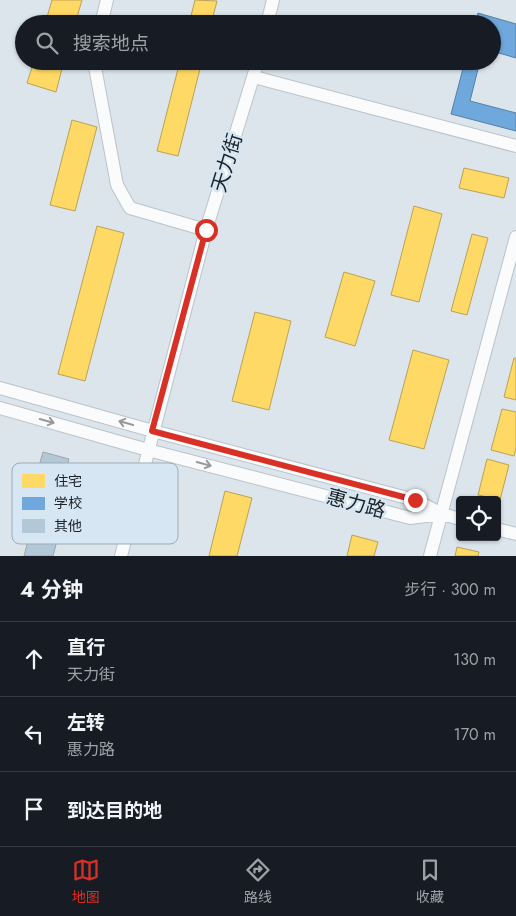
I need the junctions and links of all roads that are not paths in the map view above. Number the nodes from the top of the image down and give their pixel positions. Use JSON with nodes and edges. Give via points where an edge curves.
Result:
{"nodes":[{"id":1,"x":107,"y":0,"type":"edge"},
{"id":2,"x":273,"y":0,"type":"edge"},
{"id":3,"x":103,"y":15,"type":"edge"},
{"id":4,"x":269,"y":15,"type":"edge"},
{"id":5,"x":97,"y":70,"type":"edge"},
{"id":6,"x":256,"y":70,"type":"edge"},
{"id":7,"x":254,"y":78,"type":"junction"},
{"id":8,"x":516,"y":146,"type":"edge"},
{"id":9,"x":206,"y":230,"type":"junction"},
{"id":10,"x":516,"y":236,"type":"edge"},
{"id":11,"x":0,"y":388,"type":"edge"},
{"id":12,"x":0,"y":408,"type":"edge"},
{"id":13,"x":152,"y":431,"type":"junction"},
{"id":14,"x":148,"y":450,"type":"junction"},
{"id":15,"x":145,"y":463,"type":"edge"},
{"id":16,"x":442,"y":514,"type":"junction"},
{"id":17,"x":456,"y":518,"type":"edge"},
{"id":18,"x":501,"y":530,"type":"edge"},
{"id":19,"x":516,"y":534,"type":"edge"},
{"id":20,"x":430,"y":556,"type":"edge"}],
"edges":[{"from":1,"to":3,"type":"street"},
{"from":2,"to":4,"type":"street"},
{"from":5,"to":9,"type":"street","via":[[117,185],[130,208]]},
{"from":6,"to":7,"type":"street","name":"天力街"},
{"from":7,"to":8,"type":"street"},
{"from":7,"to":9,"type":"street","name":"天力街"},
{"from":9,"to":13,"type":"street","name":"天力街"},
{"from":10,"to":16,"type":"street"},
{"from":13,"to":11,"type":"street","name":"惠力路","one_way":true},
{"from":12,"to":14,"type":"street","name":"惠力路","one_way":true},
{"from":13,"to":14,"type":"street","name":"天力街"},
{"from":13,"to":16,"type":"street","name":"惠力路","via":[[415,500]]},
{"from":14,"to":15,"type":"street","name":"天力街"},
{"from":14,"to":16,"type":"street","name":"惠力路","one_way":true,"via":[[410,518]]},
{"from":16,"to":17,"type":"street"},
{"from":16,"to":20,"type":"street"},
{"from":18,"to":19,"type":"street"}]}
